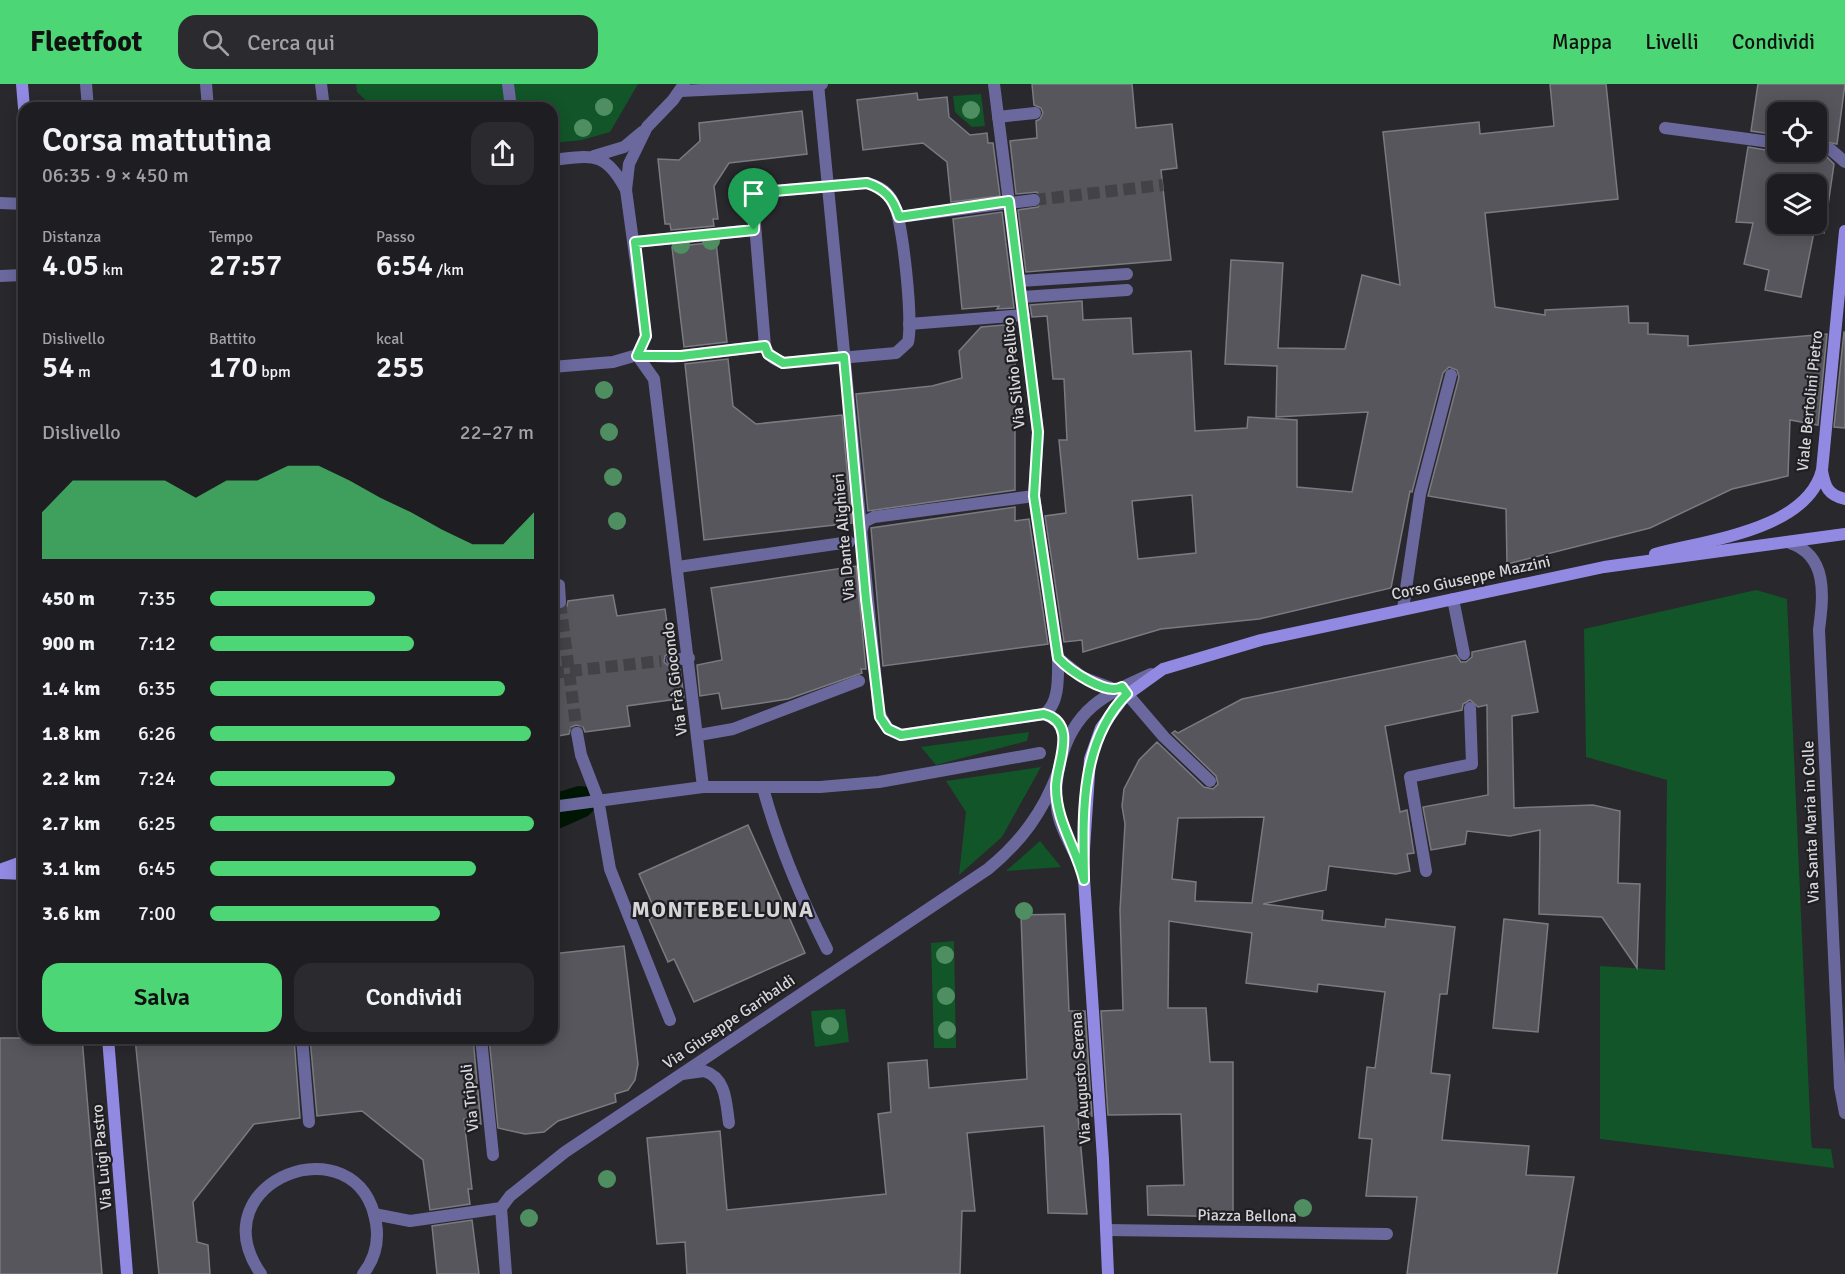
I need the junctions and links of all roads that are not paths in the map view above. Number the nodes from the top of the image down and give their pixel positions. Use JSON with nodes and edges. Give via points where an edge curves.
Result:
{"nodes":[{"id":1,"x":22,"y":84,"type":"edge"},
{"id":2,"x":86,"y":84,"type":"edge"},
{"id":3,"x":206,"y":84,"type":"edge"},
{"id":4,"x":321,"y":84,"type":"edge"},
{"id":5,"x":508,"y":84,"type":"edge"},
{"id":6,"x":819,"y":84,"type":"edge"},
{"id":7,"x":994,"y":84,"type":"edge"},
{"id":8,"x":682,"y":87,"type":"edge"},
{"id":9,"x":24,"y":102,"type":"edge"},
{"id":10,"x":88,"y":102,"type":"edge"},
{"id":11,"x":208,"y":102,"type":"edge"},
{"id":12,"x":323,"y":102,"type":"edge"},
{"id":13,"x":510,"y":102,"type":"edge"},
{"id":14,"x":1035,"y":113,"type":"dead end"},
{"id":15,"x":998,"y":117,"type":"junction"},
{"id":16,"x":647,"y":127,"type":"junction"},
{"id":17,"x":1665,"y":128,"type":"dead end"},
{"id":18,"x":1767,"y":142,"type":"edge"},
{"id":19,"x":1827,"y":150,"type":"edge"},
{"id":20,"x":594,"y":156,"type":"junction"},
{"id":21,"x":558,"y":159,"type":"edge"},
{"id":22,"x":1845,"y":162,"type":"edge"},
{"id":23,"x":828,"y":186,"type":"junction"},
{"id":24,"x":626,"y":190,"type":"junction"},
{"id":25,"x":1034,"y":200,"type":"tunnel mouth"},
{"id":26,"x":1009,"y":201,"type":"junction"},
{"id":27,"x":0,"y":203,"type":"edge"},
{"id":28,"x":18,"y":204,"type":"edge"},
{"id":29,"x":899,"y":217,"type":"junction"},
{"id":30,"x":754,"y":230,"type":"junction"},
{"id":31,"x":1845,"y":231,"type":"edge"},
{"id":32,"x":635,"y":242,"type":"junction"},
{"id":33,"x":1127,"y":274,"type":"dead end"},
{"id":34,"x":18,"y":275,"type":"edge"},
{"id":35,"x":0,"y":276,"type":"edge"},
{"id":36,"x":1020,"y":281,"type":"junction"},
{"id":37,"x":1127,"y":290,"type":"dead end"},
{"id":38,"x":1022,"y":297,"type":"junction"},
{"id":39,"x":1024,"y":315,"type":"junction"},
{"id":40,"x":909,"y":324,"type":"junction"},
{"id":41,"x":765,"y":346,"type":"junction"},
{"id":42,"x":637,"y":356,"type":"junction"},
{"id":43,"x":844,"y":357,"type":"junction"},
{"id":44,"x":558,"y":367,"type":"edge"},
{"id":45,"x":1451,"y":375,"type":"dead end"},
{"id":46,"x":1821,"y":470,"type":"junction"},
{"id":47,"x":1034,"y":496,"type":"junction"},
{"id":48,"x":1845,"y":499,"type":"edge"},
{"id":49,"x":860,"y":533,"type":"junction"},
{"id":50,"x":1845,"y":534,"type":"edge"},
{"id":51,"x":849,"y":542,"type":"dead end"},
{"id":52,"x":1790,"y":543,"type":"junction"},
{"id":53,"x":678,"y":567,"type":"junction"},
{"id":54,"x":1604,"y":567,"type":"junction"},
{"id":55,"x":559,"y":585,"type":"dead end"},
{"id":56,"x":1453,"y":599,"type":"junction"},
{"id":57,"x":560,"y":602,"type":"tunnel mouth"},
{"id":58,"x":1403,"y":609,"type":"junction"},
{"id":59,"x":1464,"y":654,"type":"dead end"},
{"id":60,"x":689,"y":658,"type":"junction"},
{"id":61,"x":1058,"y":658,"type":"junction"},
{"id":62,"x":672,"y":660,"type":"tunnel mouth"},
{"id":63,"x":1163,"y":669,"type":"joint"},
{"id":64,"x":859,"y":681,"type":"dead end"},
{"id":65,"x":1122,"y":690,"type":"junction"},
{"id":66,"x":1470,"y":708,"type":"dead end"},
{"id":67,"x":1044,"y":714,"type":"junction"},
{"id":68,"x":577,"y":733,"type":"tunnel mouth"},
{"id":69,"x":699,"y":735,"type":"junction"},
{"id":70,"x":1040,"y":753,"type":"dead end"},
{"id":71,"x":1061,"y":761,"type":"junction"},
{"id":72,"x":1088,"y":770,"type":"joint"},
{"id":73,"x":1210,"y":781,"type":"dead end"},
{"id":74,"x":704,"y":787,"type":"junction"},
{"id":75,"x":763,"y":788,"type":"junction"},
{"id":76,"x":598,"y":799,"type":"junction"},
{"id":77,"x":558,"y":806,"type":"edge"},
{"id":78,"x":18,"y":864,"type":"edge"},
{"id":79,"x":1426,"y":871,"type":"dead end"},
{"id":80,"x":0,"y":872,"type":"edge"},
{"id":81,"x":18,"y":874,"type":"edge"},
{"id":82,"x":1084,"y":880,"type":"junction"},
{"id":83,"x":827,"y":949,"type":"dead end"},
{"id":84,"x":670,"y":1020,"type":"dead end"},
{"id":85,"x":108,"y":1044,"type":"edge"},
{"id":86,"x":302,"y":1044,"type":"edge"},
{"id":87,"x":482,"y":1044,"type":"edge"},
{"id":88,"x":678,"y":1076,"type":"junction"},
{"id":89,"x":1845,"y":1113,"type":"edge"},
{"id":90,"x":309,"y":1122,"type":"dead end"},
{"id":91,"x":729,"y":1123,"type":"dead end"},
{"id":92,"x":493,"y":1155,"type":"dead end"},
{"id":93,"x":501,"y":1208,"type":"junction"},
{"id":94,"x":374,"y":1214,"type":"junction"},
{"id":95,"x":1106,"y":1230,"type":"junction"},
{"id":96,"x":1387,"y":1234,"type":"dead end"},
{"id":97,"x":127,"y":1274,"type":"edge"},
{"id":98,"x":261,"y":1274,"type":"edge"},
{"id":99,"x":363,"y":1274,"type":"edge"},
{"id":100,"x":506,"y":1274,"type":"edge"},
{"id":101,"x":1108,"y":1274,"type":"edge"}],
"edges":[{"from":1,"to":9,"type":"main road"},
{"from":2,"to":10,"type":"street"},
{"from":3,"to":11,"type":"street"},
{"from":4,"to":12,"type":"street"},
{"from":5,"to":13,"type":"street"},
{"from":6,"to":8,"type":"street"},
{"from":6,"to":23,"type":"street"},
{"from":7,"to":15,"type":"street","name":"Via Silvio Pellico"},
{"from":8,"to":16,"type":"street"},
{"from":14,"to":15,"type":"street"},
{"from":15,"to":26,"type":"street","name":"Via Silvio Pellico"},
{"from":16,"to":20,"type":"street","via":[[624,147]]},
{"from":16,"to":24,"type":"street","via":[[629,164]]},
{"from":17,"to":18,"type":"street"},
{"from":19,"to":22,"type":"street"},
{"from":20,"to":21,"type":"street"},
{"from":20,"to":24,"type":"street","via":[[616,172]]},
{"from":23,"to":29,"type":"street","via":[[867,183],[881,187],[892,199]]},
{"from":23,"to":30,"type":"street","via":[[774,191],[763,196],[754,212]]},
{"from":23,"to":43,"type":"street","name":"Via Dante Alighieri"},
{"from":24,"to":32,"type":"street"},
{"from":25,"to":26,"type":"street"},
{"from":26,"to":29,"type":"street"},
{"from":26,"to":36,"type":"street","name":"Via Silvio Pellico"},
{"from":27,"to":28,"type":"street"},
{"from":29,"to":40,"type":"street"},
{"from":30,"to":32,"type":"street"},
{"from":30,"to":41,"type":"street"},
{"from":31,"to":46,"type":"main road","name":"Viale Bertolini Pietro"},
{"from":32,"to":42,"type":"street","via":[[646,336]]},
{"from":33,"to":36,"type":"street"},
{"from":34,"to":35,"type":"street"},
{"from":36,"to":38,"type":"street","name":"Via Silvio Pellico"},
{"from":37,"to":38,"type":"street"},
{"from":38,"to":39,"type":"street","name":"Via Silvio Pellico"},
{"from":39,"to":40,"type":"street"},
{"from":39,"to":47,"type":"street","name":"Via Silvio Pellico","via":[[1038,432]]},
{"from":40,"to":43,"type":"street","via":[[908,342],[896,353]]},
{"from":41,"to":42,"type":"street","via":[[681,356]]},
{"from":41,"to":43,"type":"street","via":[[768,354],[783,363]]},
{"from":42,"to":44,"type":"street"},
{"from":42,"to":53,"type":"street","name":"Via Frà Giocondo","via":[[654,379]]},
{"from":43,"to":49,"type":"street","name":"Via Dante Alighieri"},
{"from":45,"to":58,"type":"street","via":[[1420,494]]},
{"from":46,"to":48,"type":"main road","via":[[1826,489]]},
{"from":46,"to":54,"type":"main road","name":"Viale Bertolini Pietro","via":[[1806,500],[1779,518]]},
{"from":47,"to":49,"type":"street","via":[[874,517],[864,522]]},
{"from":47,"to":61,"type":"street","name":"Via Silvio Pellico"},
{"from":49,"to":67,"type":"street","name":"Via Dante Alighieri","via":[[879,713],[888,729],[903,735]]},
{"from":50,"to":52,"type":"main road","name":"Corso Giuseppe Mazzini"},
{"from":51,"to":53,"type":"street"},
{"from":52,"to":54,"type":"main road","name":"Corso Giuseppe Mazzini"},
{"from":52,"to":89,"type":"street","name":"Via Santa Maria in Colle","via":[[1812,557],[1821,576],[1823,606],[1819,630],[1827,820],[1840,1087]]},
{"from":53,"to":60,"type":"street","name":"Via Frà Giocondo"},
{"from":54,"to":56,"type":"main road","name":"Corso Giuseppe Mazzini"},
{"from":55,"to":57,"type":"street"},
{"from":56,"to":58,"type":"main road","name":"Corso Giuseppe Mazzini"},
{"from":56,"to":59,"type":"street"},
{"from":58,"to":63,"type":"main road","name":"Corso Giuseppe Mazzini","via":[[1251,642]]},
{"from":60,"to":62,"type":"street"},
{"from":60,"to":69,"type":"street","name":"Via Frà Giocondo"},
{"from":61,"to":65,"type":"street","via":[[1082,677]]},
{"from":61,"to":67,"type":"street","via":[[1055,695],[1050,710]]},
{"from":63,"to":65,"type":"main road","name":"Via Giuseppe Garibaldi"},
{"from":64,"to":69,"type":"street","via":[[733,729]]},
{"from":65,"to":71,"type":"street","name":"Via Giuseppe Garibaldi","via":[[1080,716]]},
{"from":65,"to":72,"type":"main road","name":"Via Giuseppe Garibaldi","via":[[1101,728]]},
{"from":65,"to":73,"type":"street"},
{"from":66,"to":79,"type":"street","via":[[1472,764],[1410,777]]},
{"from":67,"to":71,"type":"street","via":[[1061,727]]},
{"from":68,"to":76,"type":"street"},
{"from":69,"to":74,"type":"street","name":"Via Frà Giocondo"},
{"from":70,"to":75,"type":"street","via":[[879,782]]},
{"from":71,"to":82,"type":"street","name":"Via Augusto Serena","via":[[1056,787],[1059,819]]},
{"from":71,"to":88,"type":"street","name":"Via Giuseppe Garibaldi","via":[[1045,803],[1031,826],[988,869]]},
{"from":72,"to":82,"type":"main road","name":"Via Augusto Serena"},
{"from":74,"to":75,"type":"street"},
{"from":74,"to":76,"type":"street"},
{"from":75,"to":83,"type":"street","via":[[802,898]]},
{"from":76,"to":77,"type":"street"},
{"from":76,"to":84,"type":"street","via":[[610,869]]},
{"from":78,"to":80,"type":"main road"},
{"from":80,"to":81,"type":"main road"},
{"from":82,"to":95,"type":"main road","name":"Via Augusto Serena"},
{"from":85,"to":97,"type":"main road","name":"Via Luigi Pastro"},
{"from":86,"to":90,"type":"street"},
{"from":87,"to":92,"type":"street","name":"Via Tripoli"},
{"from":88,"to":91,"type":"street","via":[[699,1071],[712,1074],[724,1090]]},
{"from":88,"to":93,"type":"street","name":"Via Giuseppe Garibaldi","via":[[565,1152],[510,1196]]},
{"from":93,"to":94,"type":"street","via":[[417,1221]]},
{"from":93,"to":100,"type":"street"},
{"from":94,"to":98,"type":"street","via":[[364,1194],[349,1179],[329,1170],[308,1168],[288,1172],[258,1196],[250,1211],[247,1244]]},
{"from":94,"to":99,"type":"street","via":[[378,1235],[374,1254]]},
{"from":95,"to":96,"type":"street","name":"Piazza Bellona"},
{"from":95,"to":101,"type":"main road","name":"Via Augusto Serena"}]}
